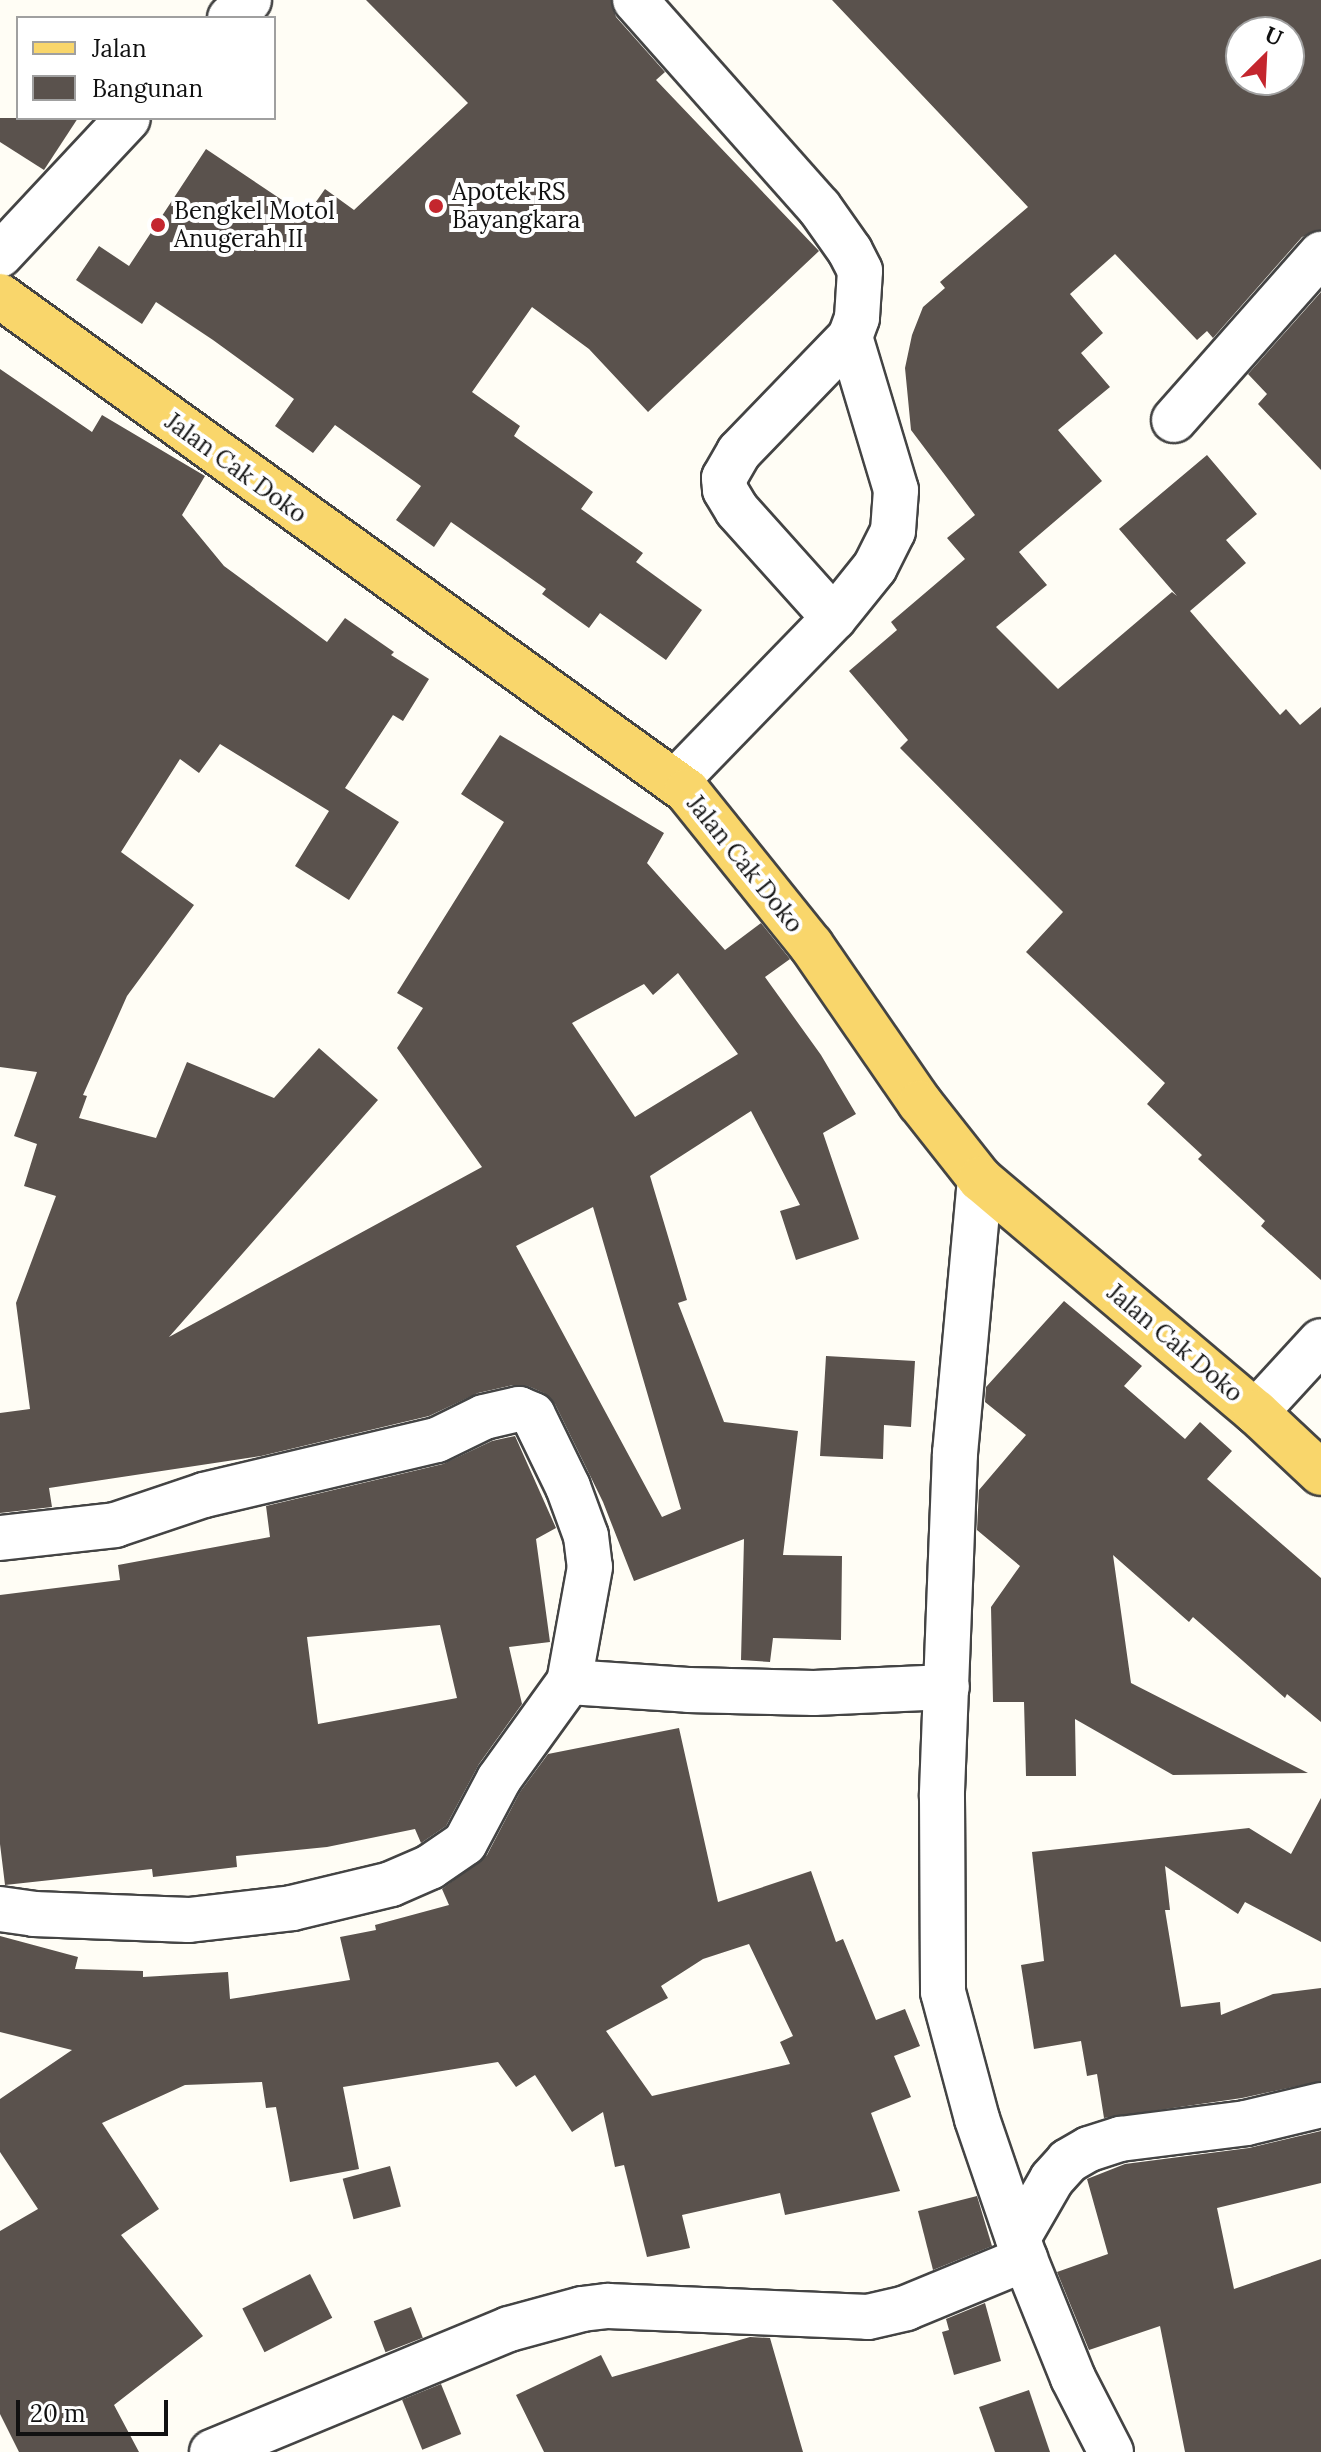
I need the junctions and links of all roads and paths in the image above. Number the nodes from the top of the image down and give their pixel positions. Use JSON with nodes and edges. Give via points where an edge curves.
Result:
{"nodes":[{"id":1,"x":249,"y":0,"type":"edge"},
{"id":2,"x":635,"y":0,"type":"edge"},
{"id":3,"x":232,"y":16,"type":"edge"},
{"id":4,"x":126,"y":120,"type":"edge"},
{"id":5,"x":1321,"y":254,"type":"edge"},
{"id":6,"x":0,"y":255,"type":"edge"},
{"id":7,"x":0,"y":296,"type":"edge"},
{"id":8,"x":850,"y":337,"type":"junction"},
{"id":9,"x":1174,"y":420,"type":"dead end"},
{"id":10,"x":834,"y":618,"type":"junction"},
{"id":11,"x":675,"y":782,"type":"junction"},
{"id":12,"x":980,"y":1179,"type":"junction"},
{"id":13,"x":1321,"y":1341,"type":"edge"},
{"id":14,"x":1256,"y":1412,"type":"junction"},
{"id":15,"x":1321,"y":1473,"type":"edge"},
{"id":16,"x":0,"y":1538,"type":"edge"},
{"id":17,"x":569,"y":1682,"type":"junction"},
{"id":18,"x":947,"y":1687,"type":"junction"},
{"id":19,"x":0,"y":1909,"type":"edge"},
{"id":20,"x":1321,"y":2105,"type":"edge"},
{"id":21,"x":1022,"y":2249,"type":"junction"},
{"id":22,"x":212,"y":2452,"type":"edge"},
{"id":23,"x":1111,"y":2452,"type":"edge"}],
"edges":[{"from":1,"to":3,"type":"street"},
{"from":2,"to":8,"type":"street","via":[[819,207],[850,251],[860,271],[857,318]]},
{"from":4,"to":6,"type":"street"},
{"from":5,"to":9,"type":"street"},
{"from":7,"to":11,"type":"main road","name":"Jalan Cak Doko"},
{"from":8,"to":10,"type":"street","via":[[897,506],[893,531],[875,567]]},
{"from":8,"to":10,"type":"street","via":[[739,452],[724,478],[737,510]]},
{"from":10,"to":11,"type":"street"},
{"from":11,"to":12,"type":"main road","name":"Jalan Cak Doko","via":[[811,945],[920,1103]]},
{"from":12,"to":14,"type":"main road","name":"Jalan Cak Doko"},
{"from":12,"to":18,"type":"street","via":[[955,1453]]},
{"from":13,"to":14,"type":"street"},
{"from":14,"to":15,"type":"main road","name":"Jalan Cak Doko"},
{"from":16,"to":17,"type":"street","via":[[115,1525],[204,1495],[437,1440],[484,1417],[519,1409],[533,1415],[586,1536],[590,1567]]},
{"from":17,"to":18,"type":"street","via":[[814,1693]]},
{"from":17,"to":19,"type":"street","via":[[499,1779],[465,1843],[430,1867],[391,1884],[292,1908],[189,1920]]},
{"from":18,"to":21,"type":"street","via":[[943,1992],[977,2119]]},
{"from":20,"to":21,"type":"street","via":[[1246,2123],[1120,2139],[1089,2149],[1052,2179]]},
{"from":21,"to":22,"type":"street","via":[[906,2308],[868,2317],[582,2309],[509,2329]]},
{"from":21,"to":23,"type":"street","via":[[1073,2378]]}]}
